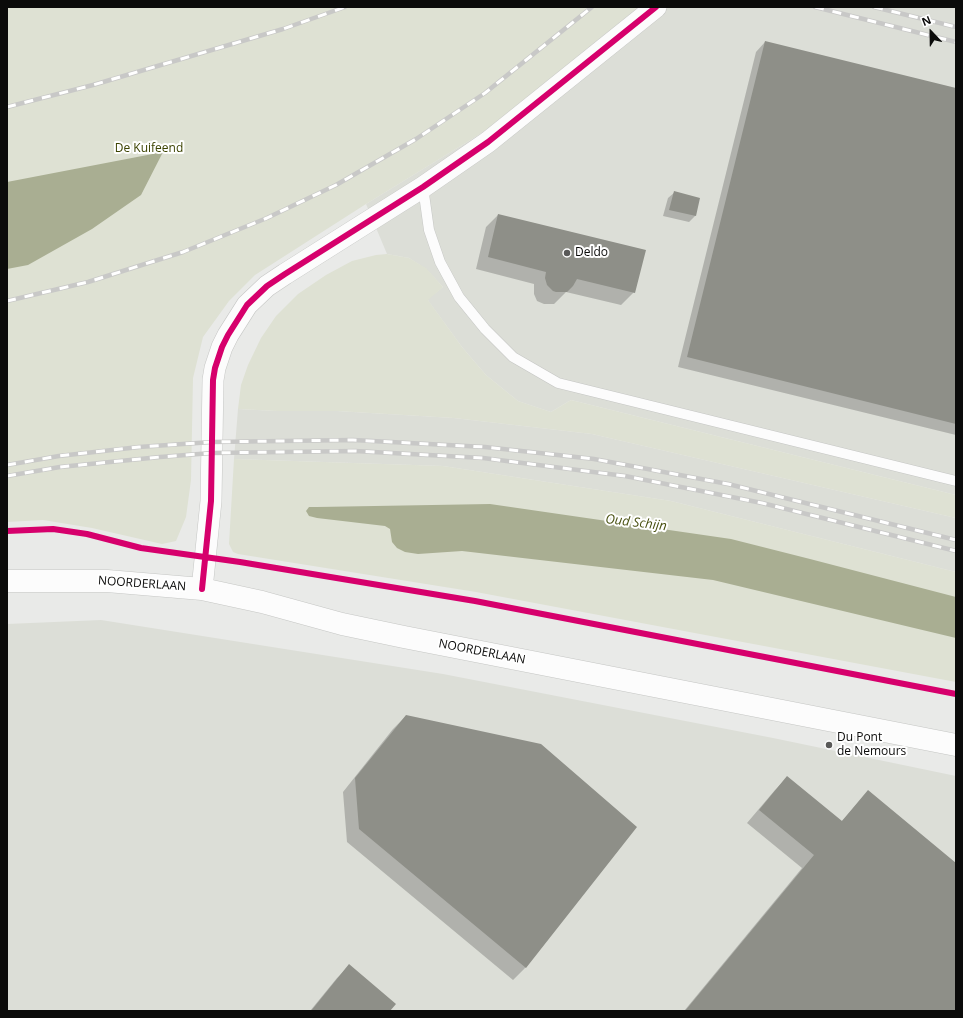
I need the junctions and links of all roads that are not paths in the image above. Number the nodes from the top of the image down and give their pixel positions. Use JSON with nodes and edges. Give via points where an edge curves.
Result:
{"nodes":[{"id":1,"x":656,"y":7,"type":"edge"},
{"id":2,"x":423,"y":188,"type":"junction"},
{"id":3,"x":956,"y":481,"type":"edge"},
{"id":4,"x":7,"y":581,"type":"edge"},
{"id":5,"x":202,"y":589,"type":"junction"},
{"id":6,"x":956,"y":745,"type":"edge"}],
"edges":[{"from":1,"to":2,"type":"street","via":[[488,142]]},
{"from":2,"to":3,"type":"lane","via":[[429,230],[437,256],[459,297],[485,329],[513,356],[558,383]]},
{"from":2,"to":5,"type":"street","via":[[267,286],[247,305],[228,335],[219,355],[213,380],[211,501]]},
{"from":4,"to":5,"type":"main road","name":"NOORDERLAAN","via":[[107,581]]},
{"from":5,"to":6,"type":"main road","name":"NOORDERLAAN","via":[[404,637]]}]}
